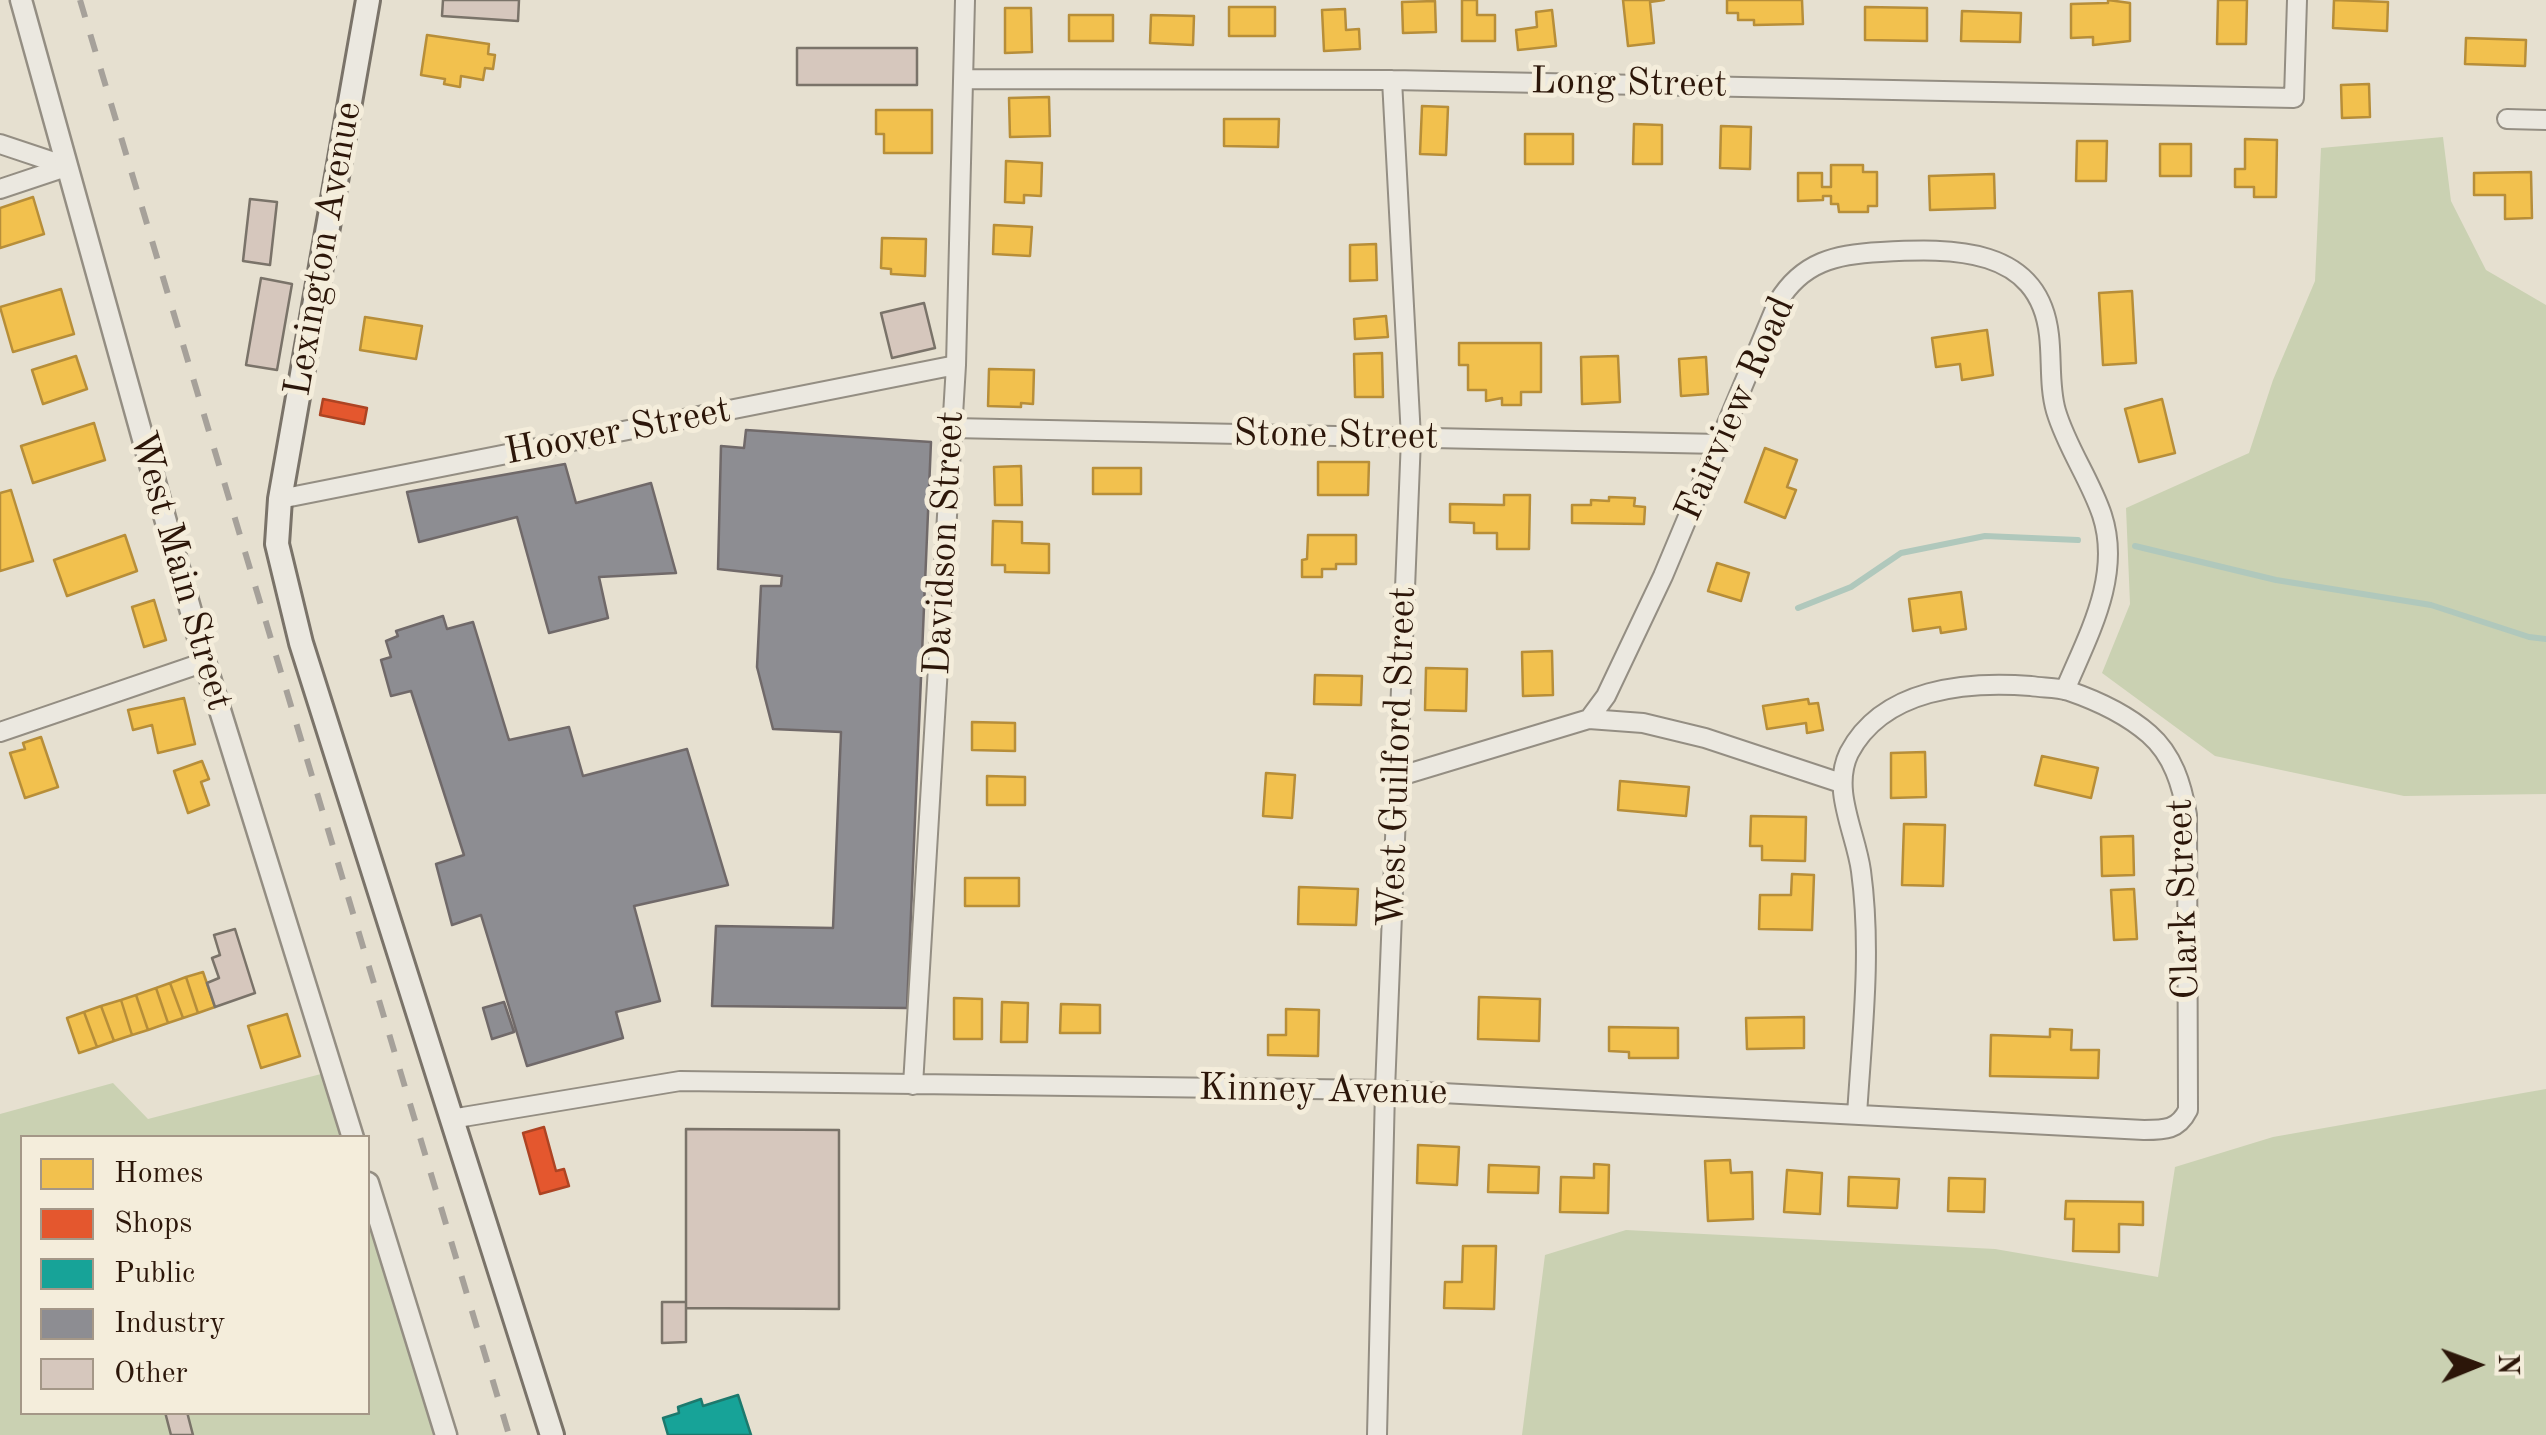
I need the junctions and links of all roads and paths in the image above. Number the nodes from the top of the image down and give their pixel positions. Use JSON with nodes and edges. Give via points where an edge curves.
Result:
{"nodes":[{"id":1,"x":20,"y":0,"type":"edge"},
{"id":2,"x":368,"y":0,"type":"edge"},
{"id":3,"x":965,"y":0,"type":"edge"},
{"id":4,"x":2298,"y":0,"type":"edge"},
{"id":5,"x":964,"y":79,"type":"junction"},
{"id":6,"x":1392,"y":80,"type":"junction"},
{"id":7,"x":2507,"y":119,"type":"dead end"},
{"id":8,"x":2546,"y":120,"type":"edge"},
{"id":9,"x":0,"y":144,"type":"edge"},
{"id":10,"x":66,"y":166,"type":"junction"},
{"id":11,"x":0,"y":189,"type":"edge"},
{"id":12,"x":956,"y":366,"type":"junction"},
{"id":13,"x":952,"y":428,"type":"junction"},
{"id":14,"x":1411,"y":438,"type":"junction"},
{"id":15,"x":1720,"y":444,"type":"junction"},
{"id":16,"x":280,"y":499,"type":"junction"},
{"id":17,"x":204,"y":662,"type":"junction"},
{"id":18,"x":2065,"y":690,"type":"junction"},
{"id":19,"x":1589,"y":719,"type":"junction"},
{"id":20,"x":0,"y":732,"type":"edge"},
{"id":21,"x":1398,"y":777,"type":"junction"},
{"id":22,"x":1840,"y":784,"type":"junction"},
{"id":23,"x":914,"y":1085,"type":"junction"},
{"id":24,"x":1386,"y":1090,"type":"junction"},
{"id":25,"x":2188,"y":1110,"type":"joint"},
{"id":26,"x":1857,"y":1115,"type":"junction"},
{"id":27,"x":452,"y":1119,"type":"junction"},
{"id":28,"x":352,"y":1135,"type":"edge"},
{"id":29,"x":370,"y":1189,"type":"edge"},
{"id":30,"x":446,"y":1435,"type":"edge"},
{"id":31,"x":552,"y":1435,"type":"edge"},
{"id":32,"x":1378,"y":1435,"type":"edge"}],
"edges":[{"from":1,"to":10,"type":"street","name":"West Main Street"},
{"from":2,"to":16,"type":"main road","name":"Lexington Avenue"},
{"from":3,"to":5,"type":"street","name":"Davidson Street"},
{"from":4,"to":6,"type":"street","name":"Long Street","via":[[2294,98]]},
{"from":5,"to":6,"type":"street","name":"Long Street"},
{"from":5,"to":12,"type":"street","name":"Davidson Street"},
{"from":6,"to":14,"type":"street","name":"West Guilford Street"},
{"from":7,"to":8,"type":"street"},
{"from":9,"to":10,"type":"street"},
{"from":10,"to":11,"type":"street"},
{"from":10,"to":17,"type":"street","name":"West Main Street"},
{"from":12,"to":13,"type":"street","name":"Davidson Street"},
{"from":12,"to":16,"type":"street","name":"Hoover Street"},
{"from":13,"to":14,"type":"street","name":"Stone Street"},
{"from":13,"to":23,"type":"street","name":"Davidson Street"},
{"from":14,"to":15,"type":"street","name":"Stone Street"},
{"from":14,"to":21,"type":"street","name":"West Guilford Street"},
{"from":15,"to":18,"type":"street","name":"Fairview Road","via":[[1778,302],[1815,264],[1851,254],[1940,252],[2012,268],[2036,291],[2045,312],[2054,405],[2107,540],[2110,570]]},
{"from":15,"to":19,"type":"street","name":"Fairview Road","via":[[1664,576]]},
{"from":16,"to":27,"type":"main road","via":[[277,544],[301,643]]},
{"from":17,"to":20,"type":"street"},
{"from":17,"to":28,"type":"street","name":"West Main Street"},
{"from":18,"to":22,"type":"street","name":"Clark Street","via":[[1967,684],[1900,704],[1866,728]]},
{"from":18,"to":25,"type":"street","name":"Clark Street","via":[[2117,711],[2152,736],[2183,790]]},
{"from":19,"to":21,"type":"street"},
{"from":19,"to":22,"type":"street","via":[[1705,738]]},
{"from":21,"to":24,"type":"street","name":"West Guilford Street"},
{"from":22,"to":26,"type":"street","via":[[1858,852],[1864,913]]},
{"from":23,"to":24,"type":"street","name":"Kinney Avenue"},
{"from":23,"to":27,"type":"street","name":"Kinney Avenue","via":[[680,1081]]},
{"from":24,"to":26,"type":"street","name":"Kinney Avenue"},
{"from":24,"to":32,"type":"street","name":"West Guilford Street"},
{"from":25,"to":26,"type":"street","name":"Kinney Avenue","via":[[2170,1130]]},
{"from":27,"to":31,"type":"main road"},
{"from":29,"to":30,"type":"street"}]}
